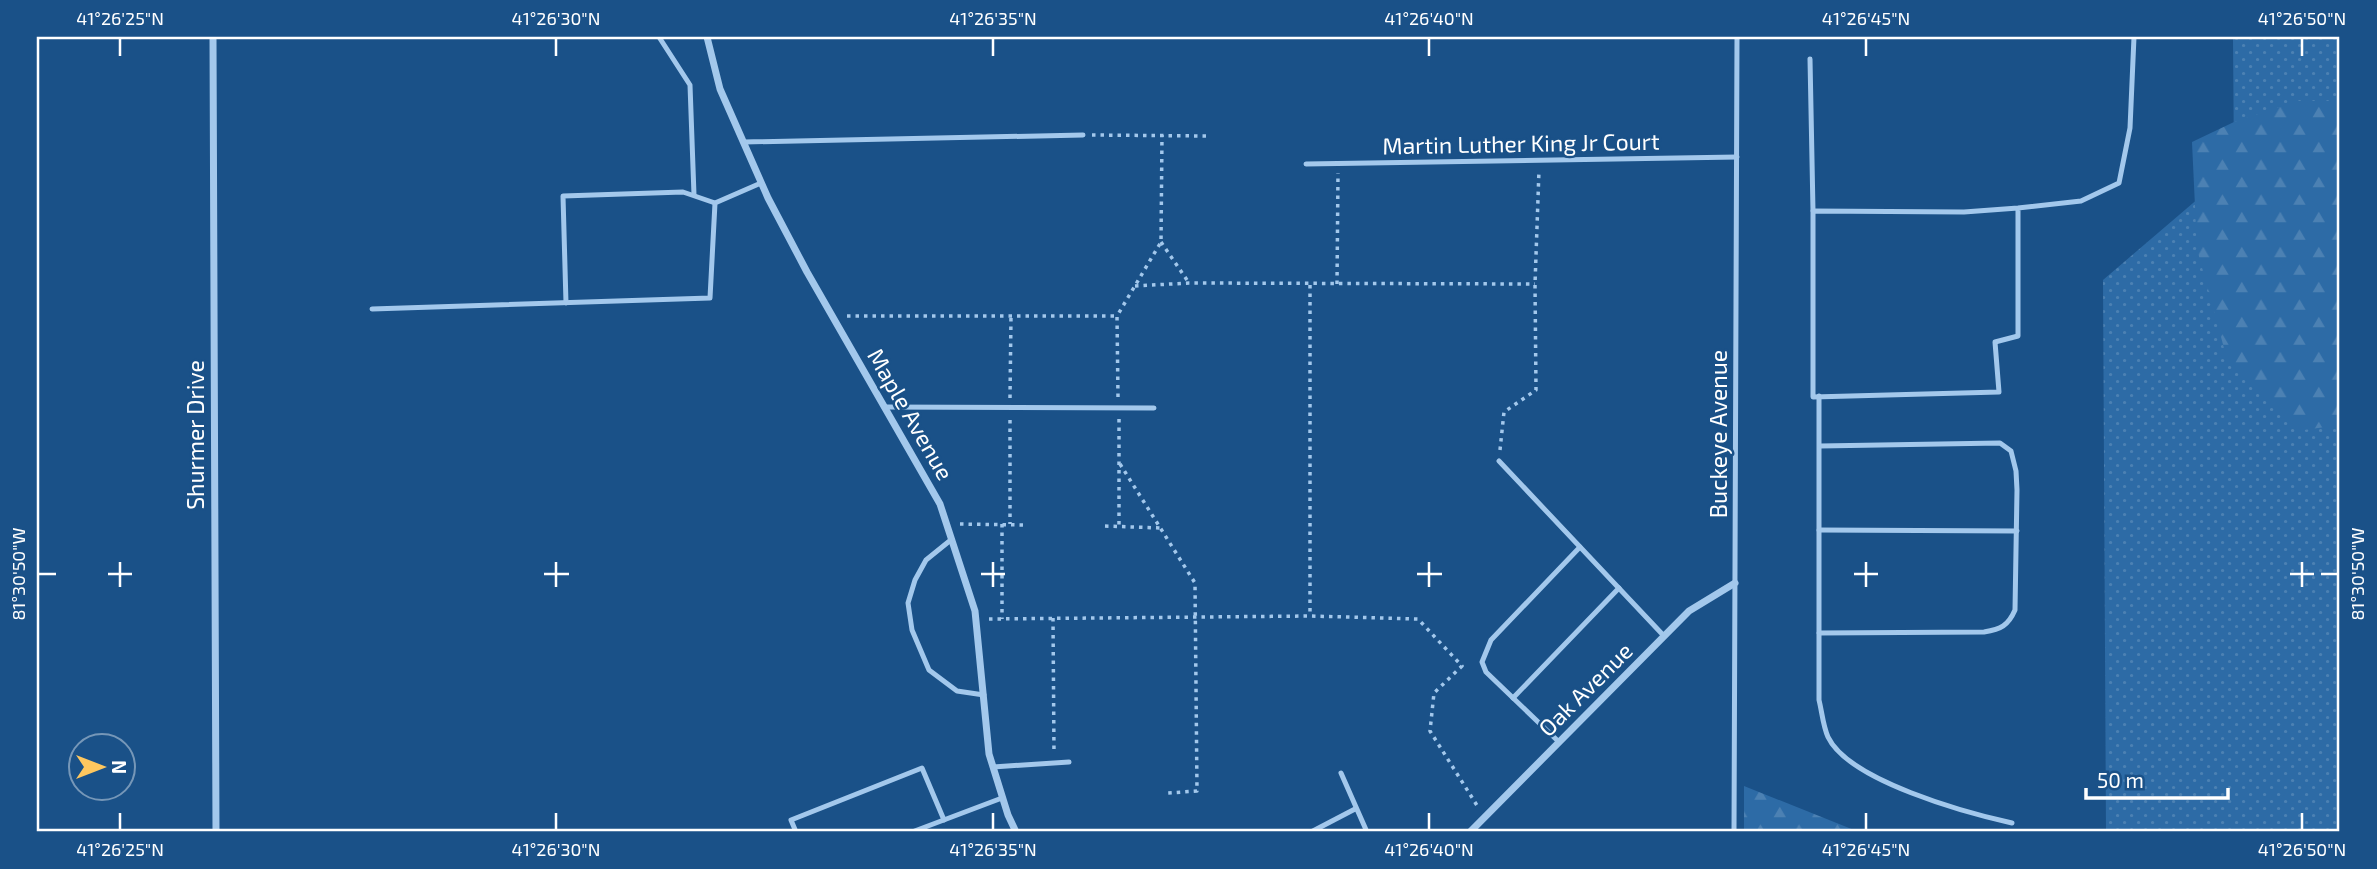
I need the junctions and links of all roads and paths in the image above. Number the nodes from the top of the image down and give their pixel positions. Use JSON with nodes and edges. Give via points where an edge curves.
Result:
{"nodes":[{"id":1,"x":213,"y":37,"type":"edge"},
{"id":2,"x":659,"y":37,"type":"edge"},
{"id":3,"x":707,"y":37,"type":"edge"},
{"id":4,"x":1737,"y":37,"type":"edge"},
{"id":5,"x":2134,"y":37,"type":"edge"},
{"id":6,"x":1810,"y":59,"type":"dead end"},
{"id":7,"x":1083,"y":135,"type":"joint"},
{"id":8,"x":1162,"y":135,"type":"junction"},
{"id":9,"x":1207,"y":136,"type":"dead end"},
{"id":10,"x":744,"y":142,"type":"junction"},
{"id":11,"x":1737,"y":157,"type":"junction"},
{"id":12,"x":1539,"y":160,"type":"junction"},
{"id":13,"x":1338,"y":163,"type":"junction"},
{"id":14,"x":1306,"y":164,"type":"dead end"},
{"id":15,"x":761,"y":183,"type":"junction"},
{"id":16,"x":694,"y":195,"type":"junction"},
{"id":17,"x":715,"y":202,"type":"junction"},
{"id":18,"x":2018,"y":208,"type":"junction"},
{"id":19,"x":1813,"y":211,"type":"junction"},
{"id":20,"x":1161,"y":242,"type":"junction"},
{"id":21,"x":1189,"y":283,"type":"junction"},
{"id":22,"x":1338,"y":284,"type":"junction"},
{"id":23,"x":1535,"y":284,"type":"junction"},
{"id":24,"x":1310,"y":285,"type":"junction"},
{"id":25,"x":1135,"y":286,"type":"junction"},
{"id":26,"x":566,"y":303,"type":"junction"},
{"id":27,"x":372,"y":309,"type":"dead end"},
{"id":28,"x":832,"y":316,"type":"junction"},
{"id":29,"x":1819,"y":396,"type":"junction"},
{"id":30,"x":884,"y":407,"type":"junction"},
{"id":31,"x":1154,"y":408,"type":"dead end"},
{"id":32,"x":1820,"y":446,"type":"junction"},
{"id":33,"x":1499,"y":461,"type":"joint"},
{"id":34,"x":1119,"y":462,"type":"dead end"},
{"id":35,"x":947,"y":524,"type":"junction"},
{"id":36,"x":1002,"y":524,"type":"junction"},
{"id":37,"x":1024,"y":524,"type":"dead end"},
{"id":38,"x":1105,"y":526,"type":"dead end"},
{"id":39,"x":1160,"y":528,"type":"junction"},
{"id":40,"x":1819,"y":530,"type":"junction"},
{"id":41,"x":2017,"y":531,"type":"junction"},
{"id":42,"x":952,"y":539,"type":"junction"},
{"id":43,"x":1580,"y":547,"type":"junction"},
{"id":44,"x":1735,"y":583,"type":"junction"},
{"id":45,"x":1619,"y":588,"type":"junction"},
{"id":46,"x":1310,"y":616,"type":"junction"},
{"id":47,"x":1195,"y":617,"type":"junction"},
{"id":48,"x":1053,"y":618,"type":"junction"},
{"id":49,"x":976,"y":619,"type":"junction"},
{"id":50,"x":1002,"y":619,"type":"junction"},
{"id":51,"x":1819,"y":633,"type":"junction"},
{"id":52,"x":1664,"y":636,"type":"junction"},
{"id":53,"x":984,"y":695,"type":"junction"},
{"id":54,"x":1513,"y":698,"type":"junction"},
{"id":55,"x":1559,"y":742,"type":"junction"},
{"id":56,"x":1069,"y":762,"type":"dead end"},
{"id":57,"x":1054,"y":763,"type":"junction"},
{"id":58,"x":993,"y":767,"type":"junction"},
{"id":59,"x":1341,"y":773,"type":"dead end"},
{"id":60,"x":1168,"y":793,"type":"dead end"},
{"id":61,"x":1003,"y":798,"type":"junction"},
{"id":62,"x":1355,"y":808,"type":"junction"},
{"id":63,"x":1485,"y":817,"type":"junction"},
{"id":64,"x":944,"y":820,"type":"junction"},
{"id":65,"x":2012,"y":823,"type":"dead end"},
{"id":66,"x":216,"y":832,"type":"edge"},
{"id":67,"x":796,"y":832,"type":"edge"},
{"id":68,"x":912,"y":832,"type":"edge"},
{"id":69,"x":1016,"y":832,"type":"edge"},
{"id":70,"x":1311,"y":832,"type":"edge"},
{"id":71,"x":1367,"y":832,"type":"edge"},
{"id":72,"x":1470,"y":832,"type":"edge"},
{"id":73,"x":1734,"y":832,"type":"edge"}],
"edges":[{"from":1,"to":66,"type":"street","name":"Shurmer Drive"},
{"from":2,"to":16,"type":"lane","via":[[690,85]]},
{"from":3,"to":10,"type":"street","name":"Maple Avenue","via":[[720,89]]},
{"from":4,"to":11,"type":"lane","name":"Buckeye Avenue"},
{"from":5,"to":18,"type":"lane","via":[[2130,128],[2119,183],[2081,201]]},
{"from":6,"to":19,"type":"lane"},
{"from":7,"to":8,"type":"path"},
{"from":7,"to":10,"type":"lane"},
{"from":8,"to":9,"type":"path"},
{"from":8,"to":20,"type":"path"},
{"from":10,"to":15,"type":"street","name":"Maple Avenue"},
{"from":11,"to":12,"type":"lane","name":"Martin Luther King Jr Court"},
{"from":11,"to":44,"type":"lane","name":"Buckeye Avenue"},
{"from":12,"to":13,"type":"lane","name":"Martin Luther King Jr Court"},
{"from":12,"to":23,"type":"path"},
{"from":13,"to":14,"type":"lane","name":"Martin Luther King Jr Court"},
{"from":13,"to":22,"type":"path"},
{"from":15,"to":17,"type":"lane"},
{"from":15,"to":28,"type":"street","name":"Maple Avenue"},
{"from":16,"to":17,"type":"lane"},
{"from":16,"to":26,"type":"lane","via":[[563,196]]},
{"from":17,"to":26,"type":"lane","via":[[710,298]]},
{"from":18,"to":19,"type":"lane"},
{"from":18,"to":29,"type":"lane","via":[[2018,336],[1995,342],[1999,392]]},
{"from":19,"to":29,"type":"lane","via":[[1813,397]]},
{"from":20,"to":21,"type":"path"},
{"from":20,"to":25,"type":"path"},
{"from":21,"to":24,"type":"path"},
{"from":21,"to":25,"type":"path"},
{"from":22,"to":23,"type":"path"},
{"from":22,"to":24,"type":"path"},
{"from":23,"to":33,"type":"path","via":[[1536,390],[1504,412]]},
{"from":24,"to":46,"type":"path"},
{"from":25,"to":28,"type":"path","via":[[1118,316]]},
{"from":26,"to":27,"type":"lane"},
{"from":28,"to":30,"type":"street","name":"Maple Avenue"},
{"from":29,"to":32,"type":"lane"},
{"from":30,"to":31,"type":"lane"},
{"from":30,"to":35,"type":"street","name":"Maple Avenue"},
{"from":32,"to":40,"type":"lane"},
{"from":32,"to":41,"type":"lane","via":[[2000,443],[2011,451],[2016,471]]},
{"from":33,"to":43,"type":"lane"},
{"from":34,"to":39,"type":"path"},
{"from":35,"to":36,"type":"path"},
{"from":35,"to":42,"type":"street","name":"Maple Avenue"},
{"from":36,"to":37,"type":"path"},
{"from":36,"to":50,"type":"path"},
{"from":38,"to":39,"type":"path"},
{"from":39,"to":47,"type":"path","via":[[1195,583]]},
{"from":40,"to":41,"type":"lane"},
{"from":40,"to":51,"type":"lane"},
{"from":41,"to":51,"type":"lane","via":[[2015,610],[2010,623],[2000,629]]},
{"from":42,"to":49,"type":"street","name":"Maple Avenue"},
{"from":42,"to":53,"type":"lane","via":[[926,561],[915,580],[908,603],[912,630],[929,670],[957,691]]},
{"from":43,"to":45,"type":"lane"},
{"from":43,"to":54,"type":"lane","via":[[1491,640],[1482,662]]},
{"from":44,"to":52,"type":"street","name":"Oak Avenue","via":[[1689,611]]},
{"from":44,"to":73,"type":"lane","name":"Buckeye Avenue"},
{"from":45,"to":52,"type":"lane"},
{"from":45,"to":54,"type":"lane"},
{"from":46,"to":47,"type":"path"},
{"from":46,"to":63,"type":"path","via":[[1418,619],[1462,666],[1434,693],[1430,731]]},
{"from":47,"to":48,"type":"path"},
{"from":47,"to":60,"type":"path","via":[[1197,791]]},
{"from":48,"to":50,"type":"path"},
{"from":48,"to":57,"type":"path"},
{"from":49,"to":50,"type":"path"},
{"from":49,"to":53,"type":"street","name":"Maple Avenue"},
{"from":51,"to":65,"type":"lane","via":[[1819,700],[1829,739],[1840,752],[1866,772],[1915,794]]},
{"from":52,"to":55,"type":"street","name":"Oak Avenue"},
{"from":53,"to":58,"type":"street","name":"Maple Avenue"},
{"from":54,"to":55,"type":"lane"},
{"from":55,"to":63,"type":"street","name":"Oak Avenue"},
{"from":56,"to":57,"type":"lane"},
{"from":57,"to":58,"type":"lane"},
{"from":58,"to":61,"type":"street","name":"Maple Avenue"},
{"from":59,"to":62,"type":"lane"},
{"from":61,"to":64,"type":"lane"},
{"from":61,"to":69,"type":"street","name":"Maple Avenue"},
{"from":62,"to":70,"type":"lane"},
{"from":62,"to":71,"type":"lane"},
{"from":63,"to":72,"type":"street","name":"Oak Avenue"},
{"from":64,"to":67,"type":"lane","via":[[922,768],[791,820]]},
{"from":64,"to":68,"type":"lane"}]}
